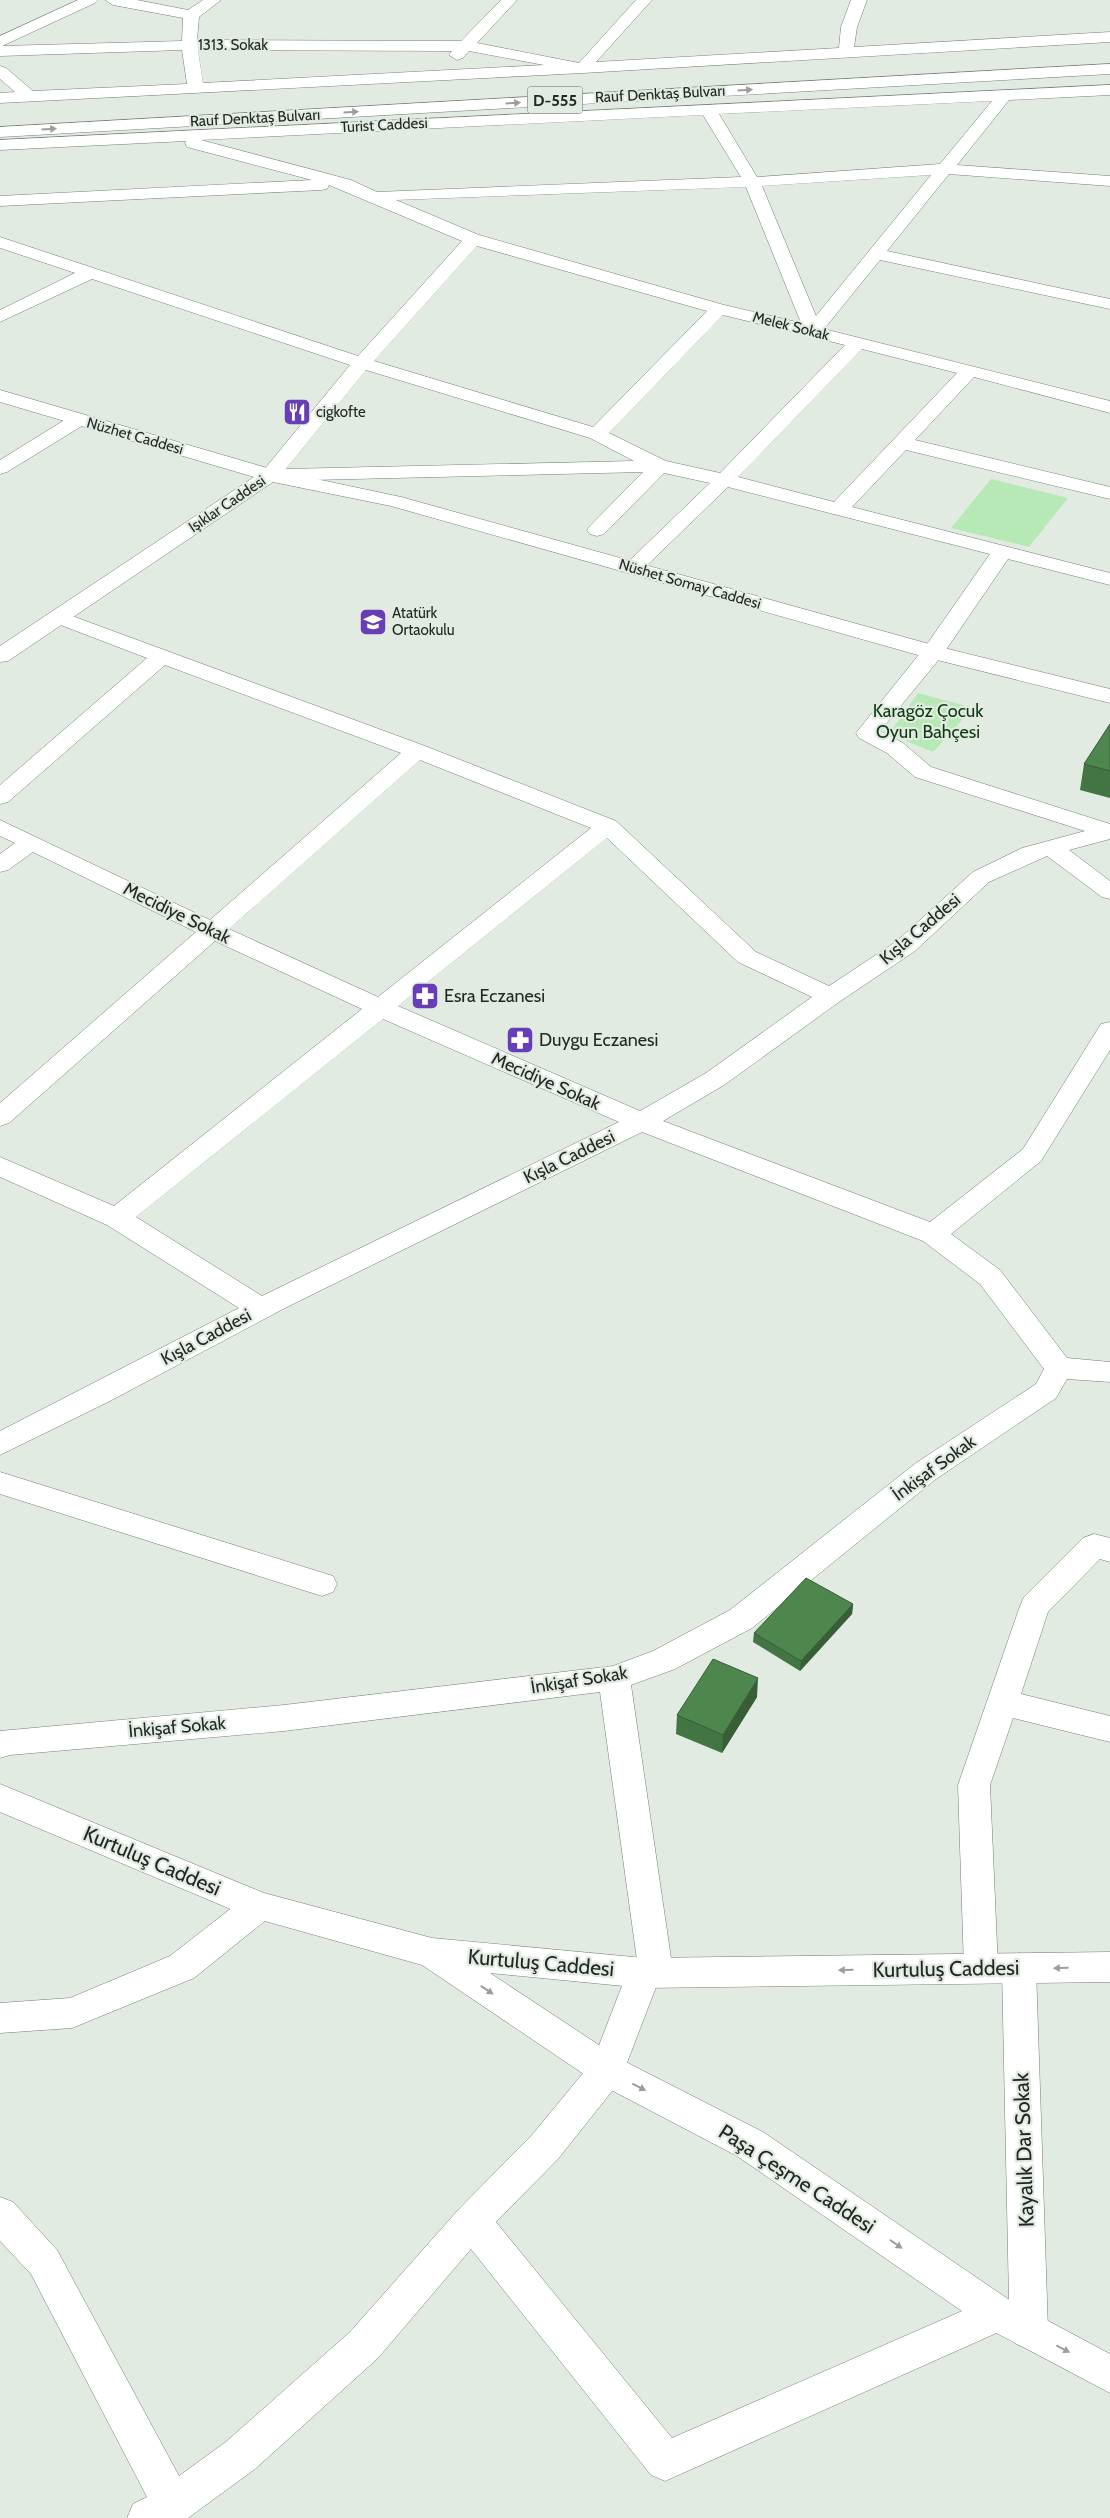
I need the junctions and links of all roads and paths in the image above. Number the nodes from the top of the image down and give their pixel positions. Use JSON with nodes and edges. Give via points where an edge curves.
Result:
{"nodes":[{"id":1,"x":90,"y":0,"type":"edge"},
{"id":2,"x":113,"y":0,"type":"edge"},
{"id":3,"x":213,"y":0,"type":"edge"},
{"id":4,"x":509,"y":0,"type":"edge"},
{"id":5,"x":644,"y":0,"type":"edge"},
{"id":6,"x":859,"y":0,"type":"edge"},
{"id":7,"x":191,"y":15,"type":"junction"},
{"id":8,"x":1110,"y":41,"type":"edge"},
{"id":9,"x":0,"y":42,"type":"edge"},
{"id":10,"x":189,"y":45,"type":"junction"},
{"id":11,"x":466,"y":46,"type":"junction"},
{"id":12,"x":0,"y":51,"type":"edge"},
{"id":13,"x":846,"y":53,"type":"junction"},
{"id":14,"x":583,"y":68,"type":"junction"},
{"id":15,"x":1110,"y":69,"type":"edge"},
{"id":16,"x":0,"y":71,"type":"edge"},
{"id":17,"x":439,"y":75,"type":"junction"},
{"id":18,"x":196,"y":87,"type":"junction"},
{"id":19,"x":452,"y":90,"type":"dead end"},
{"id":20,"x":1110,"y":90,"type":"edge"},
{"id":21,"x":28,"y":96,"type":"junction"},
{"id":22,"x":1004,"y":96,"type":"junction"},
{"id":23,"x":0,"y":98,"type":"edge"},
{"id":24,"x":261,"y":101,"type":"dead end"},
{"id":25,"x":241,"y":102,"type":"dead end"},
{"id":26,"x":183,"y":106,"type":"dead end"},
{"id":27,"x":134,"y":109,"type":"dead end"},
{"id":28,"x":104,"y":110,"type":"dead end"},
{"id":29,"x":708,"y":110,"type":"junction"},
{"id":30,"x":85,"y":111,"type":"dead end"},
{"id":31,"x":0,"y":132,"type":"edge"},
{"id":32,"x":168,"y":136,"type":"junction"},
{"id":33,"x":0,"y":145,"type":"edge"},
{"id":34,"x":945,"y":168,"type":"junction"},
{"id":35,"x":1110,"y":181,"type":"edge"},
{"id":36,"x":752,"y":182,"type":"junction"},
{"id":37,"x":345,"y":184,"type":"junction"},
{"id":38,"x":376,"y":196,"type":"junction"},
{"id":39,"x":0,"y":201,"type":"edge"},
{"id":40,"x":473,"y":239,"type":"junction"},
{"id":41,"x":0,"y":242,"type":"edge"},
{"id":42,"x":878,"y":254,"type":"junction"},
{"id":43,"x":91,"y":272,"type":"junction"},
{"id":44,"x":1110,"y":304,"type":"edge"},
{"id":45,"x":718,"y":309,"type":"junction"},
{"id":46,"x":0,"y":317,"type":"edge"},
{"id":47,"x":813,"y":331,"type":"junction"},
{"id":48,"x":858,"y":343,"type":"junction"},
{"id":49,"x":362,"y":363,"type":"junction"},
{"id":50,"x":970,"y":370,"type":"junction"},
{"id":51,"x":0,"y":396,"type":"edge"},
{"id":52,"x":1110,"y":407,"type":"edge"},
{"id":53,"x":78,"y":420,"type":"junction"},
{"id":54,"x":597,"y":434,"type":"junction"},
{"id":55,"x":902,"y":443,"type":"junction"},
{"id":56,"x":660,"y":466,"type":"junction"},
{"id":57,"x":0,"y":468,"type":"edge"},
{"id":58,"x":270,"y":475,"type":"junction"},
{"id":59,"x":724,"y":480,"type":"junction"},
{"id":60,"x":1110,"y":493,"type":"edge"},
{"id":61,"x":838,"y":510,"type":"junction"},
{"id":62,"x":597,"y":530,"type":"dead end"},
{"id":63,"x":1002,"y":552,"type":"junction"},
{"id":64,"x":633,"y":568,"type":"junction"},
{"id":65,"x":1110,"y":579,"type":"edge"},
{"id":66,"x":58,"y":617,"type":"junction"},
{"id":67,"x":933,"y":652,"type":"junction"},
{"id":68,"x":0,"y":656,"type":"edge"},
{"id":69,"x":162,"y":656,"type":"junction"},
{"id":70,"x":1110,"y":696,"type":"edge"},
{"id":71,"x":417,"y":751,"type":"junction"},
{"id":72,"x":0,"y":797,"type":"edge"},
{"id":73,"x":608,"y":826,"type":"junction"},
{"id":74,"x":0,"y":827,"type":"edge"},
{"id":75,"x":1110,"y":832,"type":"edge"},
{"id":76,"x":31,"y":842,"type":"junction"},
{"id":77,"x":1051,"y":848,"type":"junction"},
{"id":78,"x":0,"y":865,"type":"edge"},
{"id":79,"x":1110,"y":892,"type":"edge"},
{"id":80,"x":212,"y":931,"type":"junction"},
{"id":81,"x":830,"y":996,"type":"junction"},
{"id":82,"x":378,"y":1008,"type":"junction"},
{"id":83,"x":1110,"y":1030,"type":"edge"},
{"id":84,"x":0,"y":1117,"type":"edge"},
{"id":85,"x":641,"y":1122,"type":"junction"},
{"id":86,"x":0,"y":1166,"type":"edge"},
{"id":87,"x":117,"y":1218,"type":"junction"},
{"id":88,"x":933,"y":1234,"type":"junction"},
{"id":89,"x":261,"y":1308,"type":"junction"},
{"id":90,"x":1059,"y":1368,"type":"junction"},
{"id":91,"x":1110,"y":1372,"type":"edge"},
{"id":92,"x":0,"y":1444,"type":"edge"},
{"id":93,"x":0,"y":1483,"type":"edge"},
{"id":94,"x":1110,"y":1550,"type":"edge"},
{"id":95,"x":322,"y":1584,"type":"dead end"},
{"id":96,"x":614,"y":1678,"type":"junction"},
{"id":97,"x":1002,"y":1702,"type":"junction"},
{"id":98,"x":1110,"y":1729,"type":"edge"},
{"id":99,"x":0,"y":1745,"type":"edge"},
{"id":100,"x":0,"y":1798,"type":"edge"},
{"id":101,"x":259,"y":1906,"type":"junction"},
{"id":102,"x":432,"y":1954,"type":"junction"},
{"id":103,"x":1110,"y":1967,"type":"edge"},
{"id":104,"x":981,"y":1968,"type":"junction"},
{"id":105,"x":1019,"y":1968,"type":"junction"},
{"id":106,"x":650,"y":1972,"type":"junction"},
{"id":107,"x":0,"y":2018,"type":"edge"},
{"id":108,"x":607,"y":2070,"type":"junction"},
{"id":109,"x":0,"y":2214,"type":"edge"},
{"id":110,"x":472,"y":2221,"type":"junction"},
{"id":111,"x":1014,"y":2323,"type":"junction"},
{"id":112,"x":1110,"y":2374,"type":"edge"},
{"id":113,"x":160,"y":2511,"type":"edge"}],
"edges":[{"from":1,"to":9,"type":"main road"},
{"from":2,"to":7,"type":"main road"},
{"from":3,"to":7,"type":"main road"},
{"from":4,"to":11,"type":"main road"},
{"from":5,"to":14,"type":"main road"},
{"from":6,"to":13,"type":"main road","via":[[849,27]]},
{"from":7,"to":10,"type":"main road"},
{"from":8,"to":13,"type":"main road","name":"Rauf Denktaş Bulvarı"},
{"from":8,"to":19,"type":"main road","name":"Rauf Denktaş Bulvarı","number":"D-555"},
{"from":10,"to":11,"type":"main road","name":"1313. Sokak"},
{"from":10,"to":12,"type":"main road","name":"1313. Sokak"},
{"from":10,"to":18,"type":"main road"},
{"from":11,"to":14,"type":"main road","name":"1313. Sokak"},
{"from":11,"to":17,"type":"main road"},
{"from":13,"to":14,"type":"main road","name":"Rauf Denktaş Bulvarı"},
{"from":14,"to":17,"type":"main road","name":"Rauf Denktaş Bulvarı"},
{"from":31,"to":15,"type":"main road","name":"Rauf Denktaş Bulvarı","number":"D-555","one_way":true},
{"from":16,"to":21,"type":"main road"},
{"from":17,"to":18,"type":"main road","name":"Rauf Denktaş Bulvarı"},
{"from":18,"to":21,"type":"main road","name":"Rauf Denktaş Bulvarı"},
{"from":20,"to":22,"type":"main road","name":"Turist Caddesi"},
{"from":21,"to":23,"type":"main road","name":"Rauf Denktaş Bulvarı"},
{"from":22,"to":29,"type":"main road","name":"Turist Caddesi"},
{"from":22,"to":34,"type":"main road"},
{"from":24,"to":25,"type":"main road","name":"Rauf Denktaş Bulvarı"},
{"from":26,"to":27,"type":"main road","name":"Rauf Denktaş Bulvarı"},
{"from":28,"to":30,"type":"main road"},
{"from":29,"to":32,"type":"main road","name":"Turist Caddesi"},
{"from":29,"to":36,"type":"main road"},
{"from":32,"to":33,"type":"main road","name":"Turist Caddesi"},
{"from":32,"to":37,"type":"main road","name":"Melek Sokak"},
{"from":34,"to":35,"type":"main road"},
{"from":34,"to":36,"type":"main road"},
{"from":34,"to":42,"type":"main road"},
{"from":36,"to":38,"type":"main road"},
{"from":36,"to":47,"type":"main road"},
{"from":37,"to":38,"type":"main road","name":"Melek Sokak"},
{"from":37,"to":39,"type":"main road"},
{"from":38,"to":40,"type":"main road","name":"Melek Sokak"},
{"from":40,"to":45,"type":"main road","name":"Melek Sokak"},
{"from":40,"to":49,"type":"main road","name":"Işıklar Caddesi"},
{"from":41,"to":43,"type":"main road"},
{"from":42,"to":44,"type":"main road"},
{"from":42,"to":47,"type":"main road"},
{"from":43,"to":46,"type":"main road"},
{"from":43,"to":49,"type":"main road"},
{"from":45,"to":47,"type":"main road","name":"Melek Sokak"},
{"from":45,"to":54,"type":"main road"},
{"from":47,"to":48,"type":"main road","name":"Melek Sokak"},
{"from":48,"to":50,"type":"main road","name":"Melek Sokak"},
{"from":48,"to":59,"type":"main road"},
{"from":49,"to":54,"type":"main road"},
{"from":49,"to":58,"type":"main road","name":"Işıklar Caddesi"},
{"from":50,"to":52,"type":"main road","name":"Melek Sokak"},
{"from":50,"to":55,"type":"main road"},
{"from":51,"to":53,"type":"main road","name":"Nüzhet Caddesi"},
{"from":53,"to":57,"type":"main road"},
{"from":53,"to":58,"type":"main road","name":"Nüzhet Caddesi"},
{"from":54,"to":56,"type":"main road"},
{"from":55,"to":60,"type":"main road"},
{"from":55,"to":61,"type":"main road"},
{"from":56,"to":58,"type":"main road"},
{"from":56,"to":59,"type":"main road"},
{"from":56,"to":62,"type":"main road"},
{"from":58,"to":64,"type":"main road","name":"Nüshet Somay Caddesi","via":[[394,501]]},
{"from":58,"to":66,"type":"main road","name":"Işıklar Caddesi"},
{"from":59,"to":61,"type":"main road"},
{"from":59,"to":64,"type":"main road"},
{"from":61,"to":63,"type":"main road"},
{"from":63,"to":65,"type":"main road"},
{"from":63,"to":67,"type":"main road"},
{"from":64,"to":67,"type":"main road","name":"Nüshet Somay Caddesi"},
{"from":66,"to":68,"type":"main road","name":"Işıklar Caddesi"},
{"from":66,"to":69,"type":"main road"},
{"from":67,"to":70,"type":"main road","name":"Nüshet Somay Caddesi"},
{"from":67,"to":75,"type":"main road","via":[[867,733],[895,748],[924,772]]},
{"from":69,"to":71,"type":"main road"},
{"from":69,"to":72,"type":"main road"},
{"from":71,"to":73,"type":"main road"},
{"from":71,"to":80,"type":"main road"},
{"from":73,"to":81,"type":"main road","via":[[747,957]]},
{"from":73,"to":82,"type":"main road"},
{"from":74,"to":76,"type":"main road","name":"Mecidiye Sokak"},
{"from":75,"to":77,"type":"main road","name":"Kışla Caddesi"},
{"from":76,"to":78,"type":"main road"},
{"from":76,"to":80,"type":"main road","name":"Mecidiye Sokak"},
{"from":77,"to":79,"type":"main road"},
{"from":77,"to":81,"type":"main road","name":"Kışla Caddesi","via":[[1030,853],[981,878],[906,946]]},
{"from":80,"to":82,"type":"main road","name":"Mecidiye Sokak"},
{"from":80,"to":84,"type":"main road"},
{"from":81,"to":85,"type":"main road","name":"Kışla Caddesi","via":[[716,1079]]},
{"from":82,"to":85,"type":"main road","name":"Mecidiye Sokak"},
{"from":82,"to":87,"type":"main road"},
{"from":83,"to":88,"type":"main road","via":[[1032,1155]]},
{"from":85,"to":88,"type":"main road","name":"Mecidiye Sokak"},
{"from":85,"to":89,"type":"main road","name":"Kışla Caddesi"},
{"from":86,"to":87,"type":"main road"},
{"from":87,"to":89,"type":"main road"},
{"from":88,"to":90,"type":"main road","name":"Mecidiye Sokak","via":[[990,1277]]},
{"from":89,"to":92,"type":"main road","name":"Kışla Caddesi"},
{"from":90,"to":91,"type":"main road"},
{"from":90,"to":96,"type":"main road","name":"İnkişaf Sokak","via":[[1046,1391],[926,1471],[741,1619],[664,1660]]},
{"from":93,"to":95,"type":"main road"},
{"from":94,"to":97,"type":"main road","via":[[1094,1546],[1035,1606]]},
{"from":96,"to":99,"type":"main road","name":"İnkişaf Sokak","via":[[284,1718]]},
{"from":96,"to":106,"type":"main road"},
{"from":97,"to":98,"type":"main road"},
{"from":97,"to":104,"type":"main road","via":[[974,1786]]},
{"from":100,"to":101,"type":"main road","name":"Kurtuluş Caddesi"},
{"from":101,"to":102,"type":"main road","name":"Kurtuluş Caddesi"},
{"from":101,"to":107,"type":"main road","via":[[182,1967],[72,2013]]},
{"from":102,"to":106,"type":"main road","name":"Kurtuluş Caddesi"},
{"from":102,"to":108,"type":"main road","name":"Paşa Çeşme Caddesi","one_way":true},
{"from":103,"to":105,"type":"main road","name":"Kurtuluş Caddesi","one_way":true},
{"from":104,"to":105,"type":"main road","name":"Kurtuluş Caddesi"},
{"from":104,"to":106,"type":"main road","name":"Kurtuluş Caddesi","one_way":true},
{"from":105,"to":111,"type":"main road","name":"Kayalık Dar Sokak"},
{"from":106,"to":108,"type":"main road"},
{"from":108,"to":110,"type":"main road","via":[[546,2147]]},
{"from":108,"to":111,"type":"main road","name":"Paşa Çeşme Caddesi","one_way":true,"via":[[750,2144]]},
{"from":109,"to":113,"type":"main road","via":[[44,2262]]},
{"from":110,"to":111,"type":"main road","via":[[665,2461]]},
{"from":110,"to":113,"type":"main road","via":[[364,2345],[241,2455]]},
{"from":111,"to":112,"type":"main road","name":"Paşa Çeşme Caddesi","one_way":true}]}
